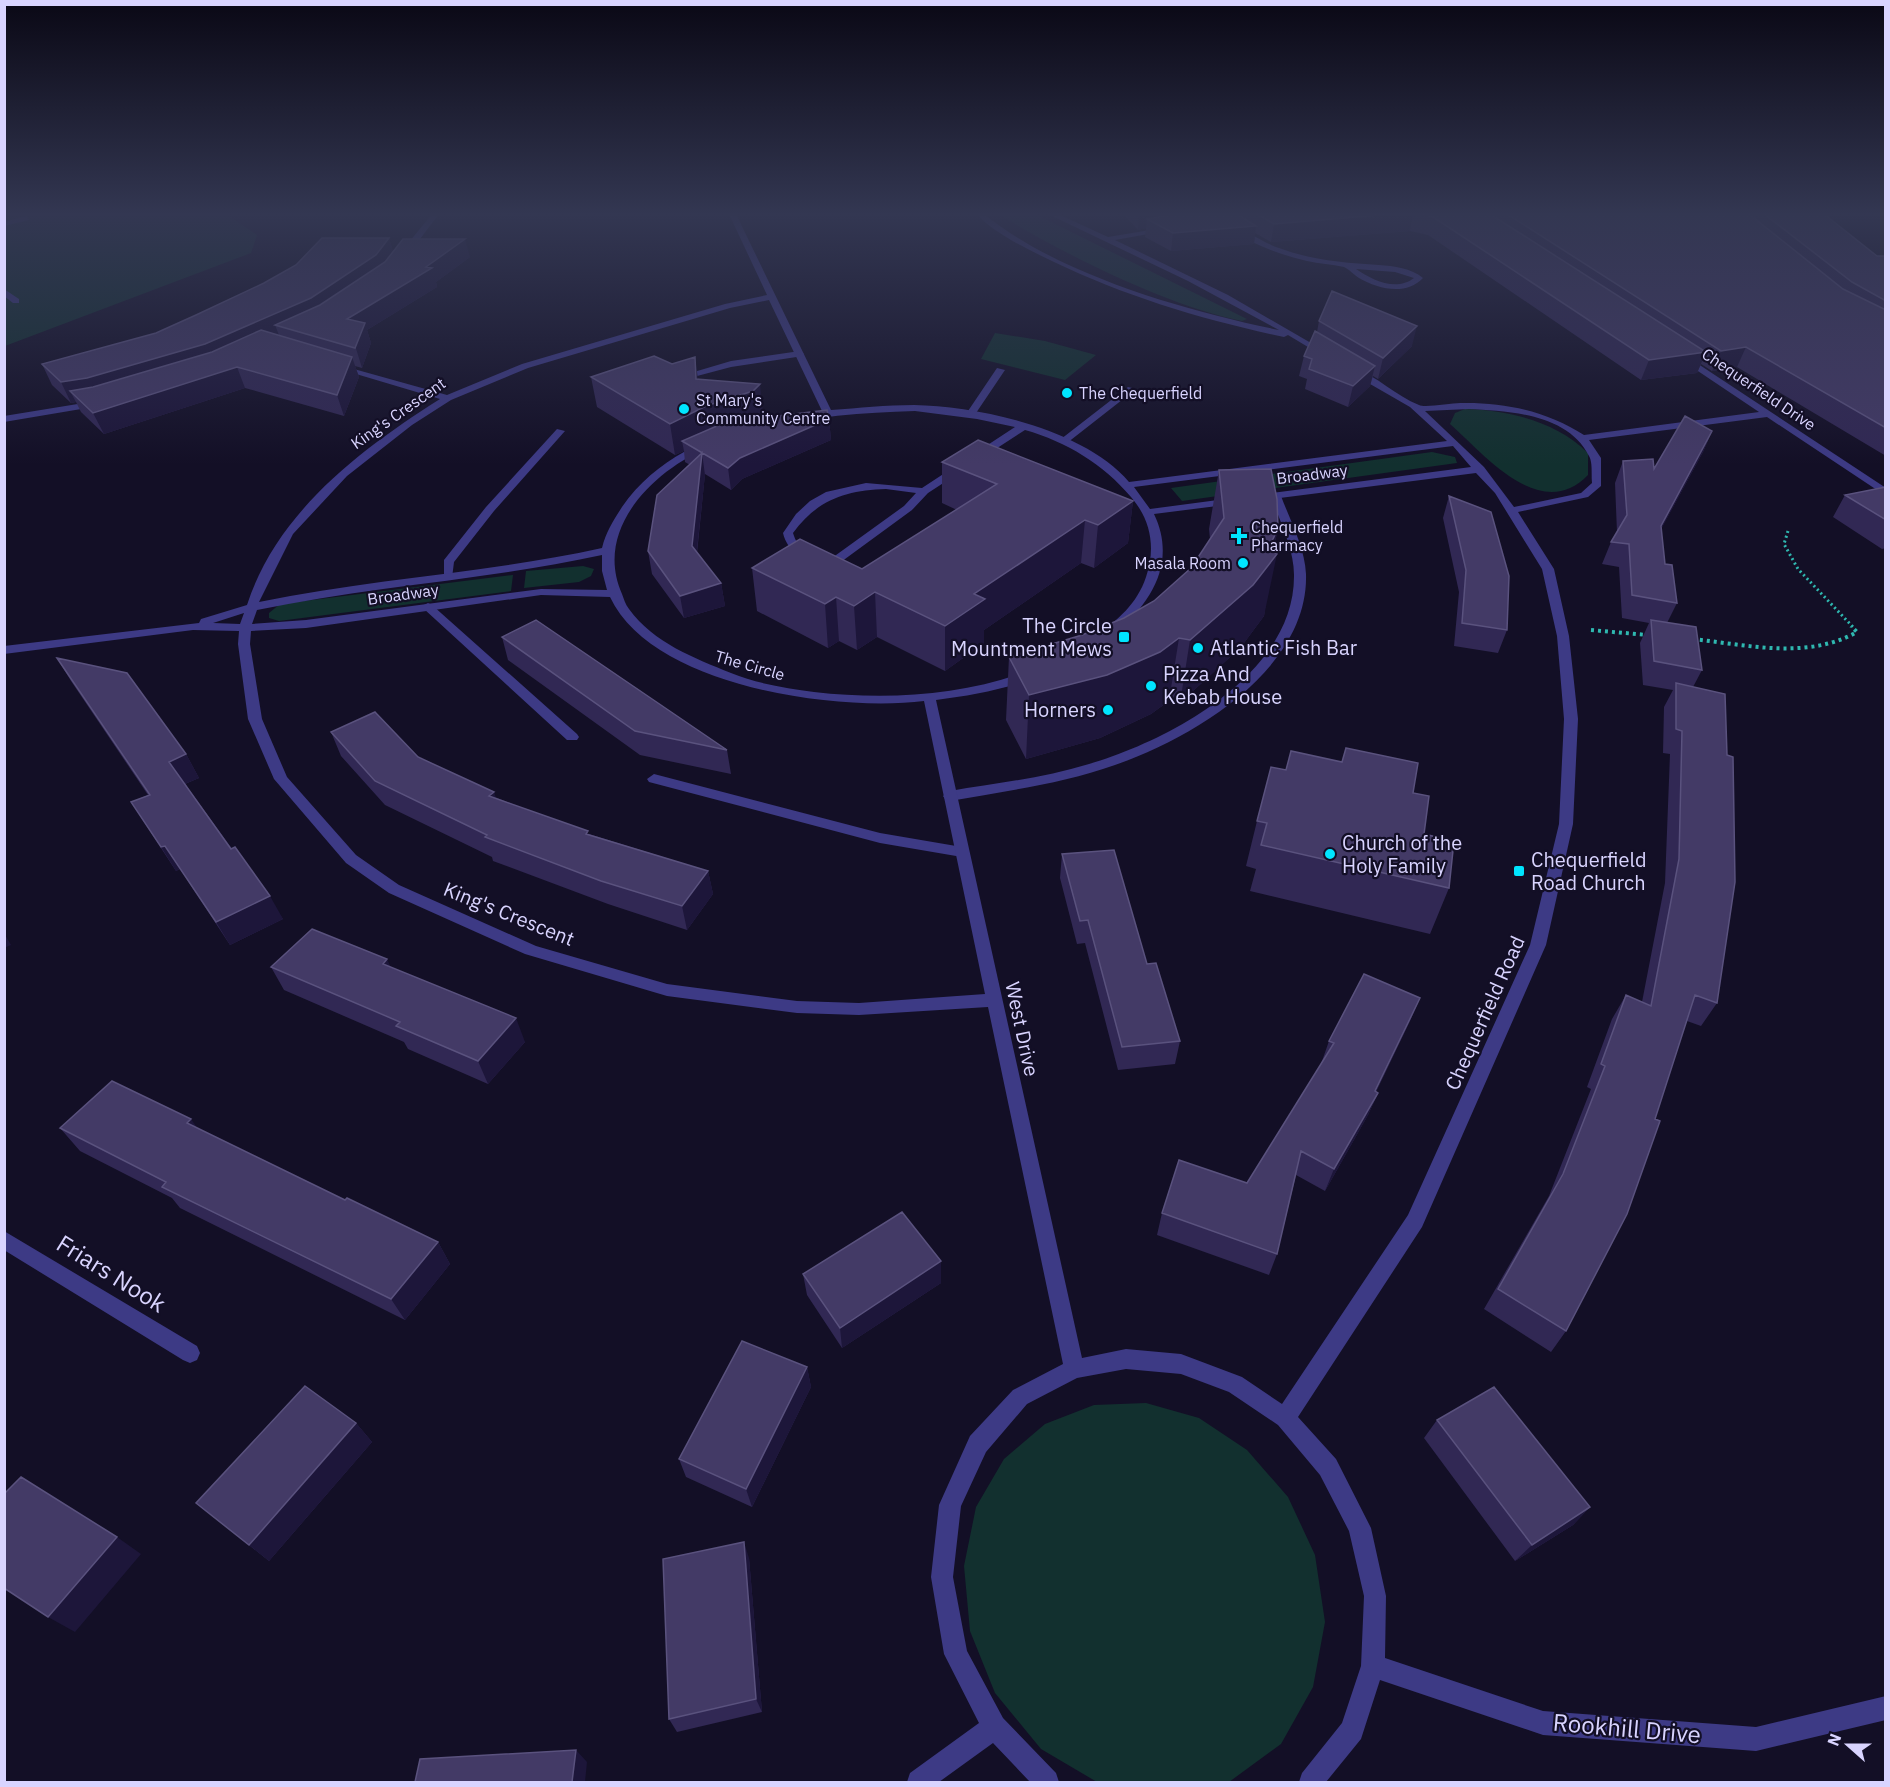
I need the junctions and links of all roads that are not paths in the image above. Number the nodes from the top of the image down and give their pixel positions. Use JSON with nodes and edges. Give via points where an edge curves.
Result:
{"nodes":[{"id":1,"x":12,"y":297,"type":"edge"},
{"id":2,"x":768,"y":297,"type":"edge"},
{"id":3,"x":770,"y":297,"type":"edge"},
{"id":4,"x":1150,"y":297,"type":"edge"},
{"id":5,"x":1228,"y":297,"type":"edge"},
{"id":6,"x":16,"y":301,"type":"dead end"},
{"id":7,"x":1296,"y":336,"type":"junction"},
{"id":8,"x":1672,"y":349,"type":"edge"},
{"id":9,"x":800,"y":354,"type":"junction"},
{"id":10,"x":323,"y":362,"type":"edge"},
{"id":11,"x":1000,"y":370,"type":"dead end"},
{"id":12,"x":682,"y":377,"type":"edge"},
{"id":13,"x":1131,"y":389,"type":"dead end"},
{"id":14,"x":447,"y":398,"type":"junction"},
{"id":15,"x":110,"y":400,"type":"edge"},
{"id":16,"x":1417,"y":409,"type":"junction"},
{"id":17,"x":828,"y":413,"type":"junction"},
{"id":18,"x":971,"y":414,"type":"junction"},
{"id":19,"x":1770,"y":414,"type":"junction"},
{"id":20,"x":4,"y":419,"type":"edge"},
{"id":21,"x":1024,"y":426,"type":"junction"},
{"id":22,"x":560,"y":431,"type":"dead end"},
{"id":23,"x":1581,"y":438,"type":"junction"},
{"id":24,"x":1064,"y":441,"type":"junction"},
{"id":25,"x":1455,"y":443,"type":"junction"},
{"id":26,"x":1480,"y":469,"type":"junction"},
{"id":27,"x":1129,"y":485,"type":"junction"},
{"id":28,"x":924,"y":491,"type":"junction"},
{"id":29,"x":1886,"y":493,"type":"edge"},
{"id":30,"x":1276,"y":496,"type":"junction"},
{"id":31,"x":1513,"y":510,"type":"junction"},
{"id":32,"x":1148,"y":512,"type":"junction"},
{"id":33,"x":608,"y":550,"type":"junction"},
{"id":34,"x":448,"y":576,"type":"junction"},
{"id":35,"x":616,"y":594,"type":"junction"},
{"id":36,"x":252,"y":607,"type":"junction"},
{"id":37,"x":428,"y":607,"type":"junction"},
{"id":38,"x":193,"y":626,"type":"junction"},
{"id":39,"x":245,"y":628,"type":"junction"},
{"id":40,"x":4,"y":650,"type":"edge"},
{"id":41,"x":929,"y":698,"type":"junction"},
{"id":42,"x":572,"y":737,"type":"dead end"},
{"id":43,"x":654,"y":779,"type":"dead end"},
{"id":44,"x":950,"y":796,"type":"junction"},
{"id":45,"x":962,"y":852,"type":"junction"},
{"id":46,"x":994,"y":1000,"type":"junction"},
{"id":47,"x":4,"y":1239,"type":"edge"},
{"id":48,"x":190,"y":1353,"type":"dead end"},
{"id":49,"x":1074,"y":1369,"type":"junction"},
{"id":50,"x":1285,"y":1418,"type":"junction"},
{"id":51,"x":1373,"y":1666,"type":"junction"},
{"id":52,"x":1886,"y":1708,"type":"edge"},
{"id":53,"x":994,"y":1727,"type":"junction"},
{"id":54,"x":919,"y":1782,"type":"edge"},
{"id":55,"x":1047,"y":1782,"type":"edge"},
{"id":56,"x":1311,"y":1782,"type":"edge"}],
"edges":[{"from":1,"to":6,"type":"street"},
{"from":2,"to":14,"type":"street","name":"King's Crescent","via":[[525,366]]},
{"from":3,"to":9,"type":"street"},
{"from":4,"to":7,"type":"street","name":"Chequerfield Road","via":[[1206,317]]},
{"from":5,"to":7,"type":"street","name":"Chequerfield Road"},
{"from":7,"to":16,"type":"street","name":"Chequerfield Road"},
{"from":8,"to":19,"type":"street","name":"Chequerfield Drive"},
{"from":9,"to":12,"type":"street","via":[[731,364]]},
{"from":9,"to":17,"type":"street"},
{"from":10,"to":14,"type":"street"},
{"from":11,"to":18,"type":"street"},
{"from":13,"to":24,"type":"street"},
{"from":14,"to":36,"type":"street","name":"King's Crescent","via":[[343,474],[307,509],[274,555]]},
{"from":15,"to":20,"type":"street"},
{"from":16,"to":23,"type":"street","via":[[1473,404],[1515,409],[1547,418]]},
{"from":16,"to":25,"type":"street","name":"Chequerfield Road"},
{"from":17,"to":18,"type":"street","name":"The Circle","via":[[915,408]]},
{"from":17,"to":33,"type":"street","name":"The Circle","via":[[745,430],[697,449],[656,474],[626,504],[609,538]]},
{"from":18,"to":21,"type":"street","name":"The Circle"},
{"from":19,"to":23,"type":"street"},
{"from":19,"to":29,"type":"street","name":"Chequerfield Drive"},
{"from":21,"to":24,"type":"street","name":"The Circle"},
{"from":21,"to":28,"type":"street"},
{"from":22,"to":34,"type":"street","via":[[448,562]]},
{"from":23,"to":31,"type":"street","via":[[1593,449],[1600,468],[1597,484],[1584,495]]},
{"from":24,"to":27,"type":"street","name":"The Circle","via":[[1098,459]]},
{"from":25,"to":26,"type":"street","name":"Chequerfield Road"},
{"from":25,"to":27,"type":"street","name":"Broadway"},
{"from":26,"to":30,"type":"street","name":"Broadway"},
{"from":26,"to":31,"type":"street","name":"Chequerfield Road"},
{"from":27,"to":32,"type":"street","name":"The Circle"},
{"from":28,"to":28,"type":"street","via":[[881,484],[837,492],[806,511],[792,525],[789,542],[793,550],[826,567],[908,508]]},
{"from":30,"to":32,"type":"street","name":"Broadway"},
{"from":30,"to":44,"type":"street","via":[[1300,573],[1299,594],[1279,648],[1253,679],[1206,715],[1162,741],[1110,762],[1057,777]]},
{"from":31,"to":50,"type":"street","name":"Chequerfield Road","via":[[1548,569],[1561,627],[1571,719],[1566,824],[1538,945],[1415,1221]]},
{"from":32,"to":41,"type":"street","name":"The Circle","via":[[1156,533],[1157,562],[1146,592],[1124,621],[1089,647],[1043,670],[989,687]]},
{"from":33,"to":34,"type":"street","name":"Broadway","via":[[540,565]]},
{"from":33,"to":35,"type":"street","name":"The Circle","via":[[607,574]]},
{"from":34,"to":36,"type":"street","name":"Broadway","via":[[319,593]]},
{"from":35,"to":37,"type":"street","name":"Broadway","via":[[541,592]]},
{"from":35,"to":41,"type":"street","name":"The Circle","via":[[623,610],[658,644],[710,672],[776,691],[851,700]]},
{"from":36,"to":38,"type":"street","name":"Broadway"},
{"from":36,"to":39,"type":"street","name":"King's Crescent"},
{"from":37,"to":39,"type":"street","name":"Broadway"},
{"from":37,"to":42,"type":"street"},
{"from":38,"to":39,"type":"street","name":"Broadway"},
{"from":38,"to":40,"type":"street","name":"Broadway"},
{"from":39,"to":46,"type":"street","name":"King's Crescent","via":[[255,719],[281,779],[351,859],[394,890],[531,951],[667,990],[797,1006],[859,1009]]},
{"from":41,"to":44,"type":"street","name":"West Drive"},
{"from":43,"to":45,"type":"street","via":[[880,838]]},
{"from":44,"to":45,"type":"street","name":"West Drive"},
{"from":45,"to":46,"type":"street","name":"West Drive"},
{"from":46,"to":49,"type":"street","name":"West Drive"},
{"from":47,"to":48,"type":"street","name":"Friars Nook"},
{"from":49,"to":50,"type":"street","via":[[1126,1359],[1181,1364],[1235,1384]]},
{"from":49,"to":53,"type":"street","via":[[1020,1397],[978,1444],[950,1505],[942,1577],[956,1654]]},
{"from":50,"to":51,"type":"street","via":[[1328,1467],[1360,1528],[1375,1596]]},
{"from":51,"to":52,"type":"street","name":"Rookhill Drive","via":[[1543,1723],[1756,1739]]},
{"from":51,"to":56,"type":"street","via":[[1352,1730]]},
{"from":53,"to":54,"type":"street"},
{"from":53,"to":55,"type":"street"}]}
